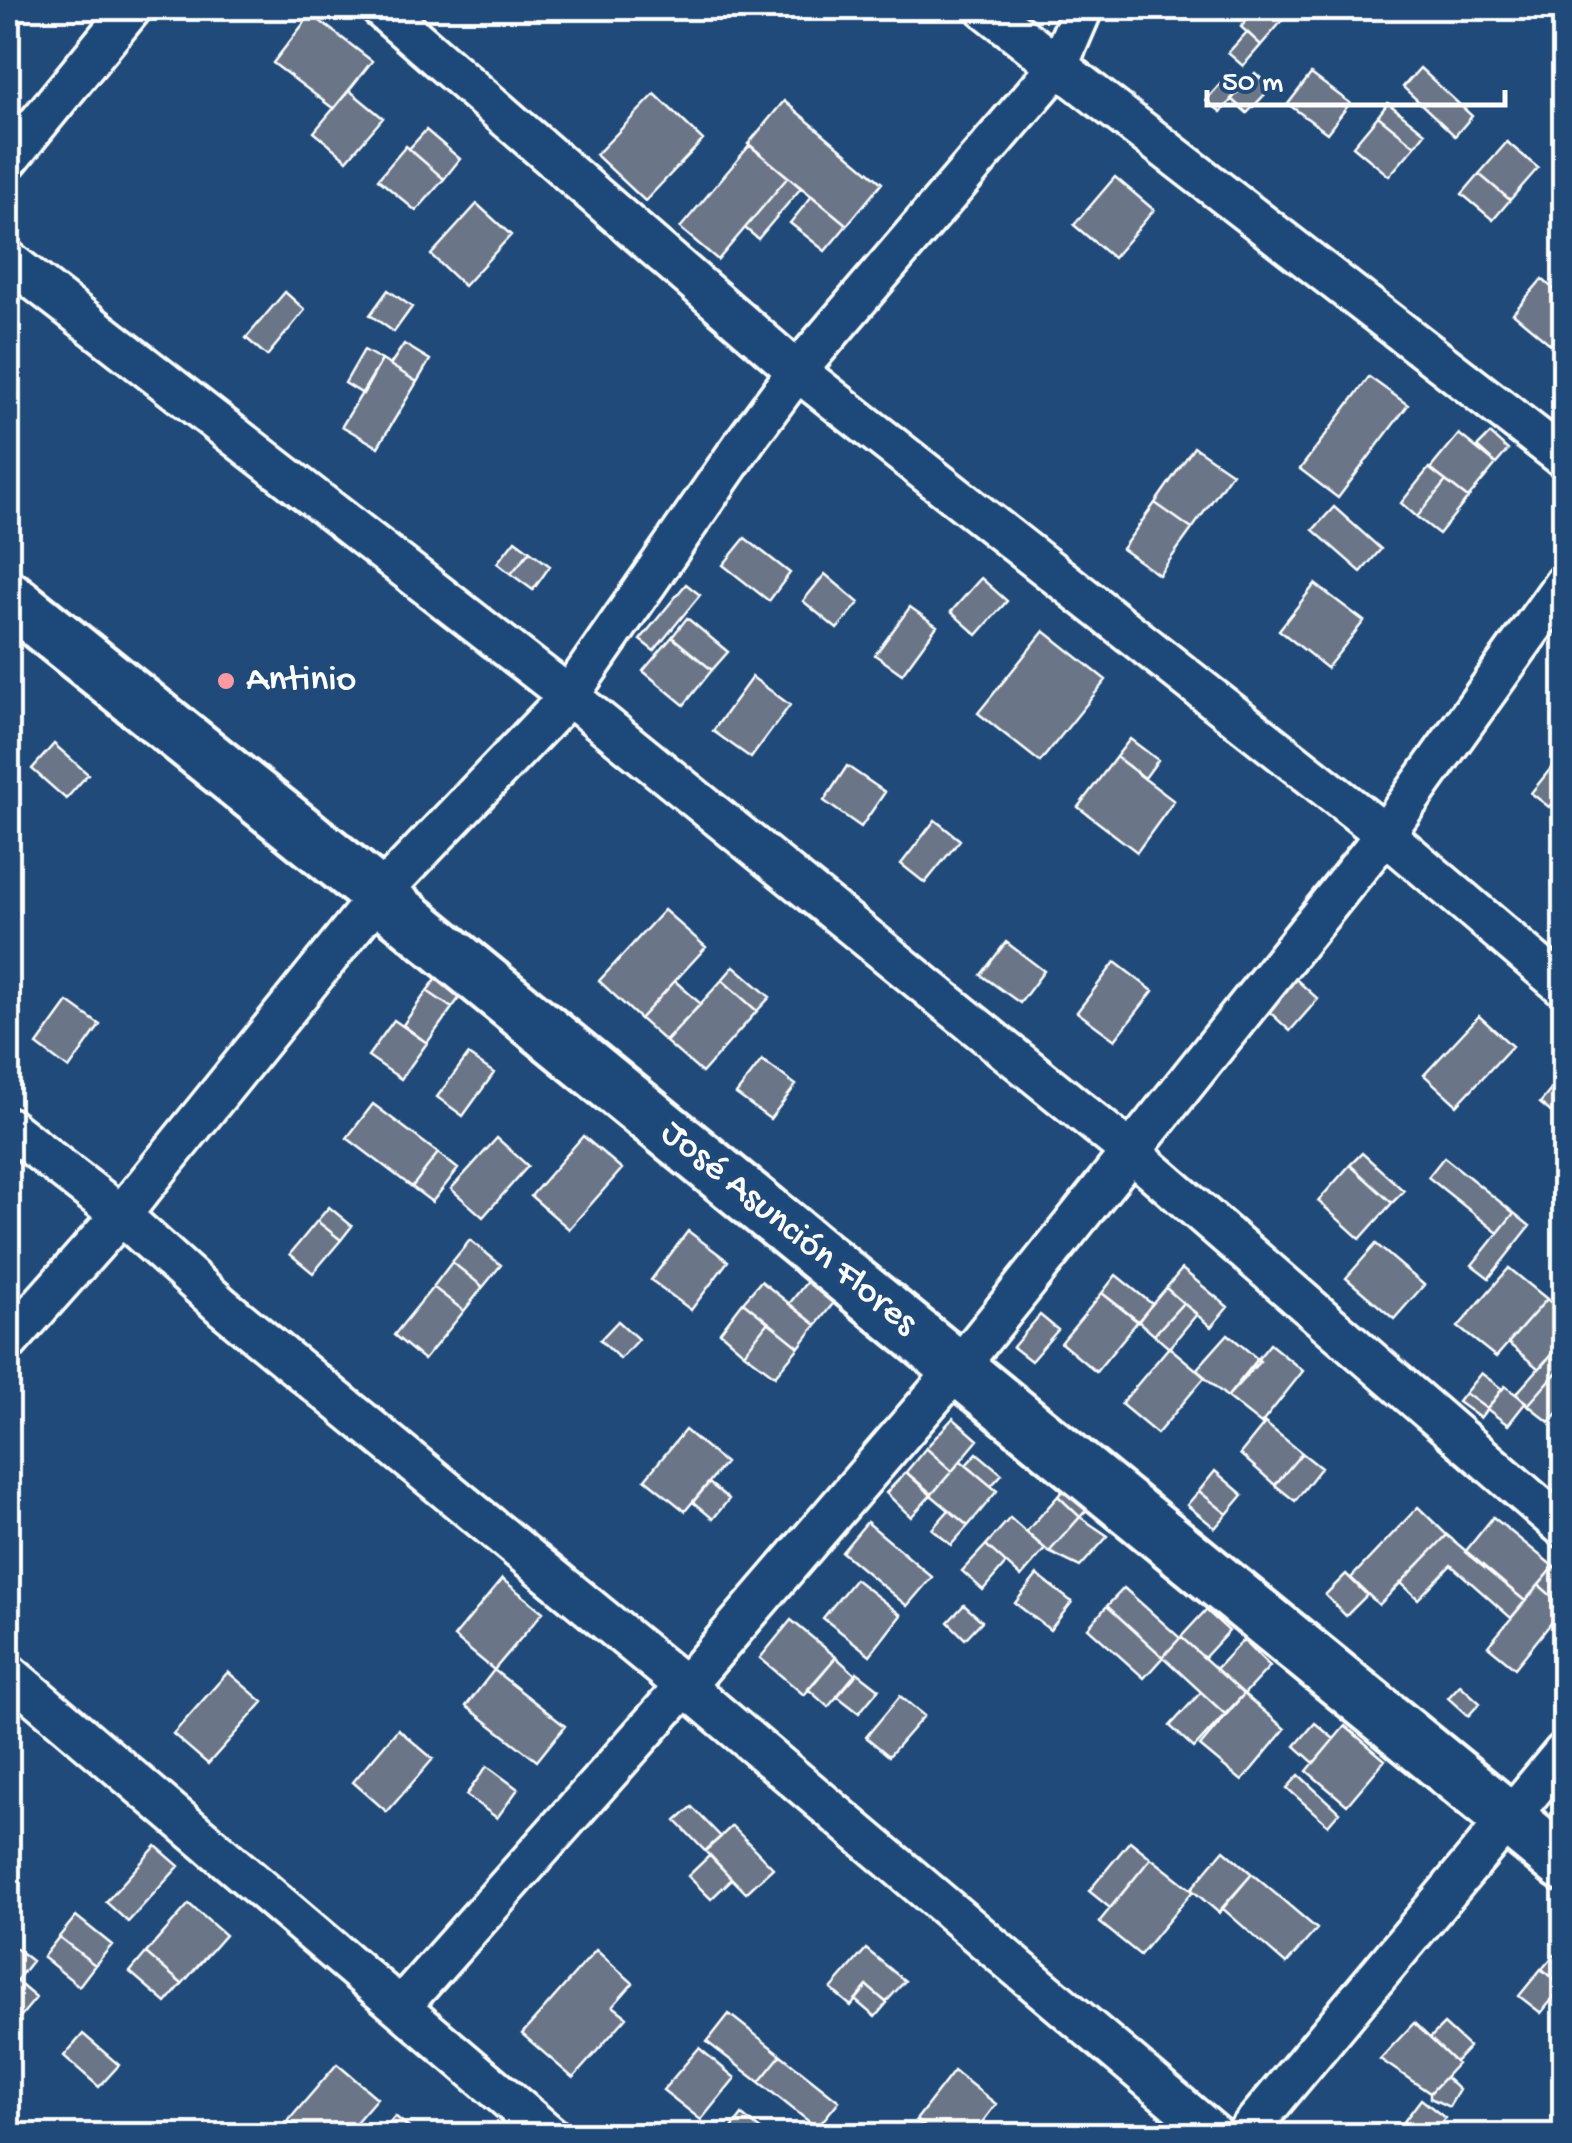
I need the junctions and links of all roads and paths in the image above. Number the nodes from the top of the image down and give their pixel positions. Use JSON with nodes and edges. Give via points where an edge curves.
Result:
{"nodes":[{"id":1,"x":132,"y":8,"type":"edge"},
{"id":2,"x":380,"y":8,"type":"edge"},
{"id":3,"x":985,"y":8,"type":"edge"},
{"id":4,"x":1083,"y":8,"type":"edge"},
{"id":5,"x":1058,"y":66,"type":"junction"},
{"id":6,"x":8,"y":160,"type":"edge"},
{"id":7,"x":8,"y":260,"type":"edge"},
{"id":8,"x":797,"y":371,"type":"junction"},
{"id":9,"x":1564,"y":458,"type":"edge"},
{"id":10,"x":1564,"y":583,"type":"edge"},
{"id":11,"x":8,"y":597,"type":"edge"},
{"id":12,"x":570,"y":696,"type":"junction"},
{"id":13,"x":1386,"y":834,"type":"junction"},
{"id":14,"x":379,"y":895,"type":"junction"},
{"id":15,"x":1564,"y":987,"type":"edge"},
{"id":16,"x":8,"y":1127,"type":"edge"},
{"id":17,"x":1132,"y":1153,"type":"junction"},
{"id":18,"x":121,"y":1215,"type":"junction"},
{"id":19,"x":8,"y":1342,"type":"edge"},
{"id":20,"x":958,"y":1368,"type":"junction"},
{"id":21,"x":1564,"y":1528,"type":"edge"},
{"id":22,"x":8,"y":1674,"type":"edge"},
{"id":23,"x":685,"y":1686,"type":"junction"},
{"id":24,"x":1564,"y":1752,"type":"edge"},
{"id":25,"x":1508,"y":1819,"type":"junction"},
{"id":26,"x":1564,"y":1864,"type":"edge"},
{"id":27,"x":402,"y":2006,"type":"junction"},
{"id":28,"x":551,"y":2136,"type":"edge"},
{"id":29,"x":1216,"y":2136,"type":"edge"},
{"id":30,"x":1244,"y":2136,"type":"edge"}],
"edges":[{"from":1,"to":6,"type":"street"},
{"from":2,"to":8,"type":"street"},
{"from":3,"to":5,"type":"street"},
{"from":4,"to":5,"type":"street"},
{"from":5,"to":8,"type":"street"},
{"from":5,"to":9,"type":"street"},
{"from":7,"to":12,"type":"street"},
{"from":8,"to":12,"type":"street"},
{"from":8,"to":13,"type":"street"},
{"from":10,"to":13,"type":"street"},
{"from":11,"to":14,"type":"street","name":"José Asunción Flores"},
{"from":12,"to":14,"type":"street"},
{"from":12,"to":17,"type":"street"},
{"from":13,"to":15,"type":"street"},
{"from":13,"to":17,"type":"street"},
{"from":14,"to":18,"type":"street"},
{"from":14,"to":20,"type":"street","name":"José Asunción Flores"},
{"from":16,"to":18,"type":"street"},
{"from":17,"to":20,"type":"street"},
{"from":17,"to":21,"type":"street"},
{"from":18,"to":19,"type":"street"},
{"from":18,"to":23,"type":"street","via":[[223,1307]]},
{"from":20,"to":23,"type":"street"},
{"from":20,"to":25,"type":"street","name":"José Asunción Flores"},
{"from":22,"to":27,"type":"street"},
{"from":23,"to":27,"type":"street"},
{"from":23,"to":29,"type":"street"},
{"from":24,"to":25,"type":"street"},
{"from":25,"to":26,"type":"street","name":"José Asunción Flores"},
{"from":25,"to":30,"type":"street"},
{"from":27,"to":28,"type":"street"}]}
